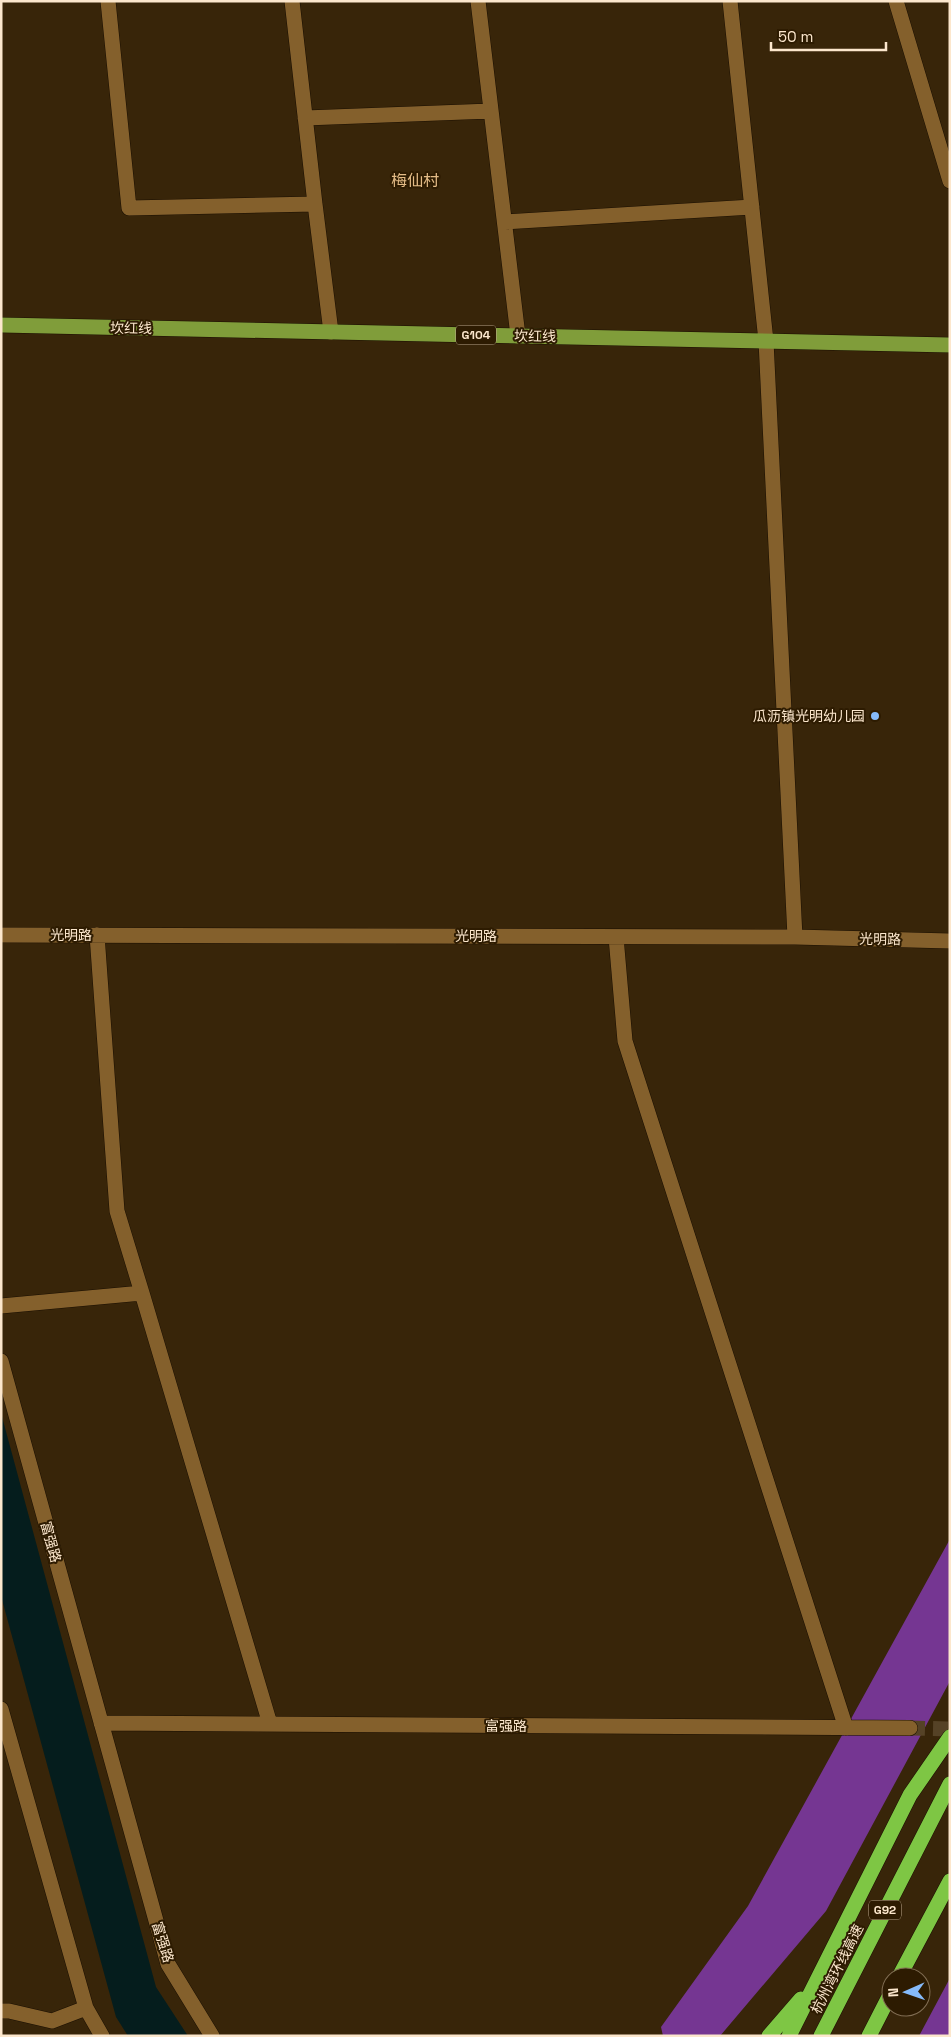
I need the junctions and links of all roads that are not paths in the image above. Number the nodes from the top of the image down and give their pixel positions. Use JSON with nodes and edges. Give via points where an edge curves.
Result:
{"nodes":[{"id":1,"x":108,"y":1,"type":"edge"},
{"id":2,"x":292,"y":1,"type":"edge"},
{"id":3,"x":478,"y":1,"type":"edge"},
{"id":4,"x":730,"y":1,"type":"edge"},
{"id":5,"x":896,"y":1,"type":"edge"},
{"id":6,"x":491,"y":110,"type":"junction"},
{"id":7,"x":305,"y":118,"type":"junction"},
{"id":8,"x":950,"y":181,"type":"edge"},
{"id":9,"x":315,"y":204,"type":"junction"},
{"id":10,"x":752,"y":207,"type":"junction"},
{"id":11,"x":504,"y":222,"type":"junction"},
{"id":12,"x":1,"y":325,"type":"edge"},
{"id":13,"x":331,"y":332,"type":"junction"},
{"id":14,"x":518,"y":336,"type":"junction"},
{"id":15,"x":766,"y":341,"type":"junction"},
{"id":16,"x":950,"y":345,"type":"edge"},
{"id":17,"x":1,"y":935,"type":"edge"},
{"id":18,"x":97,"y":935,"type":"junction"},
{"id":19,"x":616,"y":937,"type":"junction"},
{"id":20,"x":795,"y":938,"type":"junction"},
{"id":21,"x":950,"y":941,"type":"edge"},
{"id":22,"x":142,"y":1293,"type":"junction"},
{"id":23,"x":1,"y":1306,"type":"edge"},
{"id":24,"x":1,"y":1361,"type":"edge"},
{"id":25,"x":1,"y":1709,"type":"edge"},
{"id":26,"x":101,"y":1723,"type":"junction"},
{"id":27,"x":270,"y":1724,"type":"junction"},
{"id":28,"x":846,"y":1728,"type":"junction"},
{"id":29,"x":910,"y":1728,"type":"tunnel mouth"},
{"id":30,"x":950,"y":1737,"type":"edge"},
{"id":31,"x":950,"y":1784,"type":"edge"},
{"id":32,"x":950,"y":1881,"type":"edge"},
{"id":33,"x":904,"y":1967,"type":"edge"},
{"id":34,"x":817,"y":1981,"type":"junction"},
{"id":35,"x":86,"y":2008,"type":"junction"},
{"id":36,"x":1,"y":2011,"type":"edge"},
{"id":37,"x":881,"y":2013,"type":"edge"},
{"id":38,"x":102,"y":2036,"type":"edge"},
{"id":39,"x":212,"y":2036,"type":"edge"},
{"id":40,"x":769,"y":2036,"type":"edge"},
{"id":41,"x":789,"y":2036,"type":"edge"},
{"id":42,"x":821,"y":2036,"type":"edge"},
{"id":43,"x":869,"y":2036,"type":"edge"}],
"edges":[{"from":1,"to":9,"type":"street","via":[[129,208]]},
{"from":2,"to":7,"type":"street"},
{"from":3,"to":6,"type":"street"},
{"from":4,"to":10,"type":"street"},
{"from":5,"to":8,"type":"street"},
{"from":6,"to":7,"type":"street"},
{"from":6,"to":11,"type":"street"},
{"from":7,"to":9,"type":"street"},
{"from":9,"to":13,"type":"street"},
{"from":10,"to":11,"type":"street"},
{"from":10,"to":15,"type":"street"},
{"from":11,"to":14,"type":"street"},
{"from":12,"to":13,"type":"main road","name":"坎红线","number":"G104"},
{"from":13,"to":14,"type":"main road","name":"坎红线","number":"G104"},
{"from":14,"to":15,"type":"main road","name":"坎红线","number":"G104"},
{"from":15,"to":16,"type":"main road","name":"坎红线","number":"G104"},
{"from":15,"to":20,"type":"street"},
{"from":17,"to":18,"type":"street","name":"光明路"},
{"from":18,"to":19,"type":"street","name":"光明路"},
{"from":18,"to":22,"type":"street","via":[[117,1211]]},
{"from":19,"to":20,"type":"street","name":"光明路"},
{"from":19,"to":28,"type":"street","via":[[626,1041]]},
{"from":20,"to":21,"type":"street","name":"光明路"},
{"from":22,"to":23,"type":"street"},
{"from":22,"to":27,"type":"street"},
{"from":24,"to":26,"type":"street","name":"富强路"},
{"from":25,"to":35,"type":"street"},
{"from":26,"to":27,"type":"street","name":"富强路"},
{"from":26,"to":39,"type":"street","name":"富强路","via":[[168,1964]]},
{"from":27,"to":28,"type":"street","name":"富强路"},
{"from":28,"to":29,"type":"street","name":"富强路"},
{"from":30,"to":34,"type":"highway","via":[[910,1795]]},
{"from":31,"to":42,"type":"highway","name":"杭州湾环线高速","number":"G92"},
{"from":32,"to":33,"type":"highway"},
{"from":34,"to":40,"type":"highway"},
{"from":34,"to":41,"type":"highway"},
{"from":35,"to":36,"type":"street","via":[[52,2021]]},
{"from":35,"to":38,"type":"street"},
{"from":37,"to":43,"type":"highway"}]}
